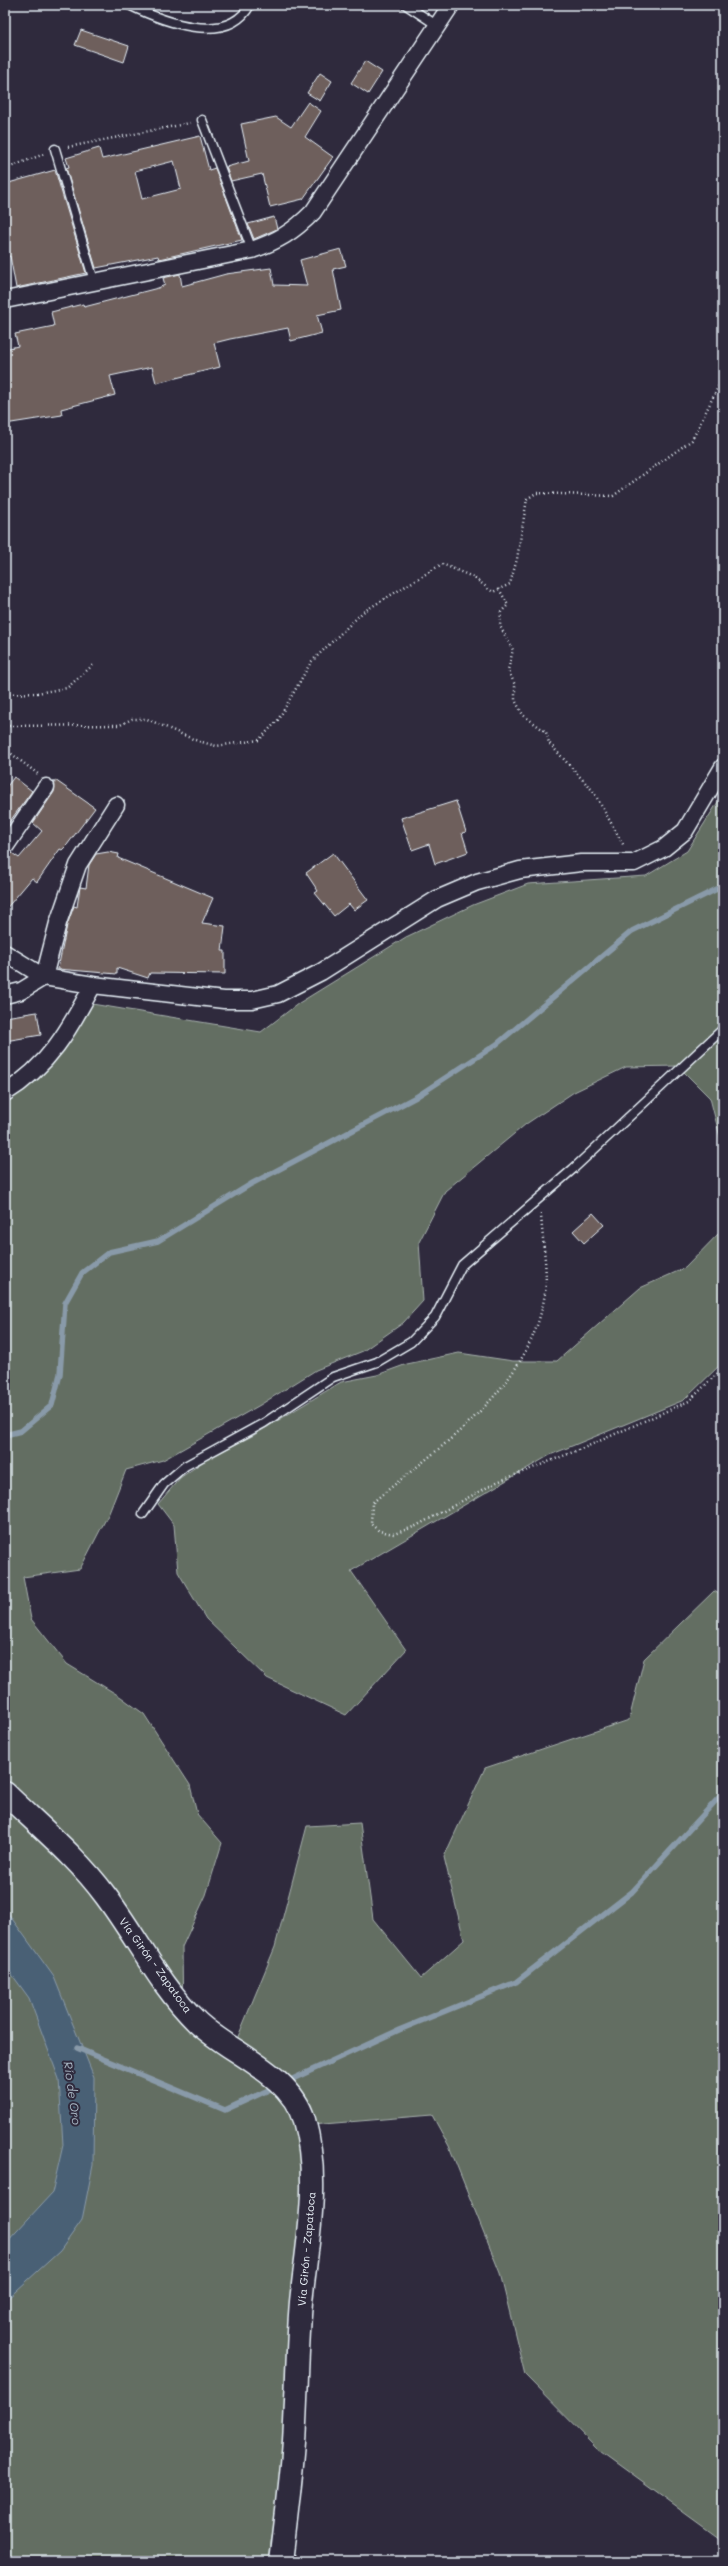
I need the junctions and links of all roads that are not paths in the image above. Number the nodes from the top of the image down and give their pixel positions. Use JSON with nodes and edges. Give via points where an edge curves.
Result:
{"nodes":[{"id":1,"x":129,"y":5,"type":"edge"},
{"id":2,"x":250,"y":5,"type":"edge"},
{"id":3,"x":406,"y":5,"type":"edge"},
{"id":4,"x":451,"y":5,"type":"edge"},
{"id":5,"x":438,"y":26,"type":"junction"},
{"id":6,"x":202,"y":120,"type":"road end"},
{"id":7,"x":55,"y":149,"type":"road end"},
{"id":8,"x":252,"y":250,"type":"junction"},
{"id":9,"x":94,"y":281,"type":"junction"},
{"id":10,"x":5,"y":300,"type":"edge"},
{"id":11,"x":723,"y":767,"type":"edge"},
{"id":12,"x":46,"y":787,"type":"road end"},
{"id":13,"x":116,"y":805,"type":"dead end"},
{"id":14,"x":5,"y":846,"type":"edge"},
{"id":15,"x":5,"y":953,"type":"edge"},
{"id":16,"x":44,"y":977,"type":"junction"},
{"id":17,"x":93,"y":985,"type":"junction"},
{"id":18,"x":5,"y":995,"type":"edge"},
{"id":19,"x":723,"y":1029,"type":"edge"},
{"id":20,"x":5,"y":1093,"type":"edge"},
{"id":21,"x":143,"y":1514,"type":"dead end"},
{"id":22,"x":5,"y":1793,"type":"edge"},
{"id":23,"x":281,"y":2561,"type":"edge"}],
"edges":[{"from":1,"to":2,"type":"lane","via":[[146,13],[184,24],[213,28],[229,25],[244,16]]},
{"from":3,"to":5,"type":"lane"},
{"from":4,"to":5,"type":"street"},
{"from":5,"to":8,"type":"street","via":[[313,212],[295,230],[272,243]]},
{"from":6,"to":8,"type":"lane"},
{"from":7,"to":9,"type":"lane"},
{"from":8,"to":9,"type":"street"},
{"from":9,"to":10,"type":"street"},
{"from":11,"to":17,"type":"street","via":[[685,831],[664,848],[634,863],[581,863],[520,870],[477,882],[437,899],[321,972],[278,994],[252,1000],[224,1000]]},
{"from":12,"to":14,"type":"street"},
{"from":13,"to":16,"type":"street","via":[[78,864],[58,923]]},
{"from":15,"to":16,"type":"street"},
{"from":16,"to":17,"type":"street"},
{"from":16,"to":18,"type":"street","via":[[21,991]]},
{"from":17,"to":20,"type":"street","via":[[70,1029],[48,1058],[22,1083]]},
{"from":19,"to":21,"type":"lane","via":[[540,1198],[462,1265],[435,1317],[411,1342],[377,1362],[333,1377],[264,1423],[185,1466],[164,1484]]},
{"from":22,"to":23,"type":"main road","name":"Vía Girón - Zapatoca","via":[[79,1863],[105,1894],[172,1991],[196,2020],[220,2042],[267,2070],[294,2098],[303,2118],[308,2141],[312,2191],[301,2303],[293,2447]]}]}
